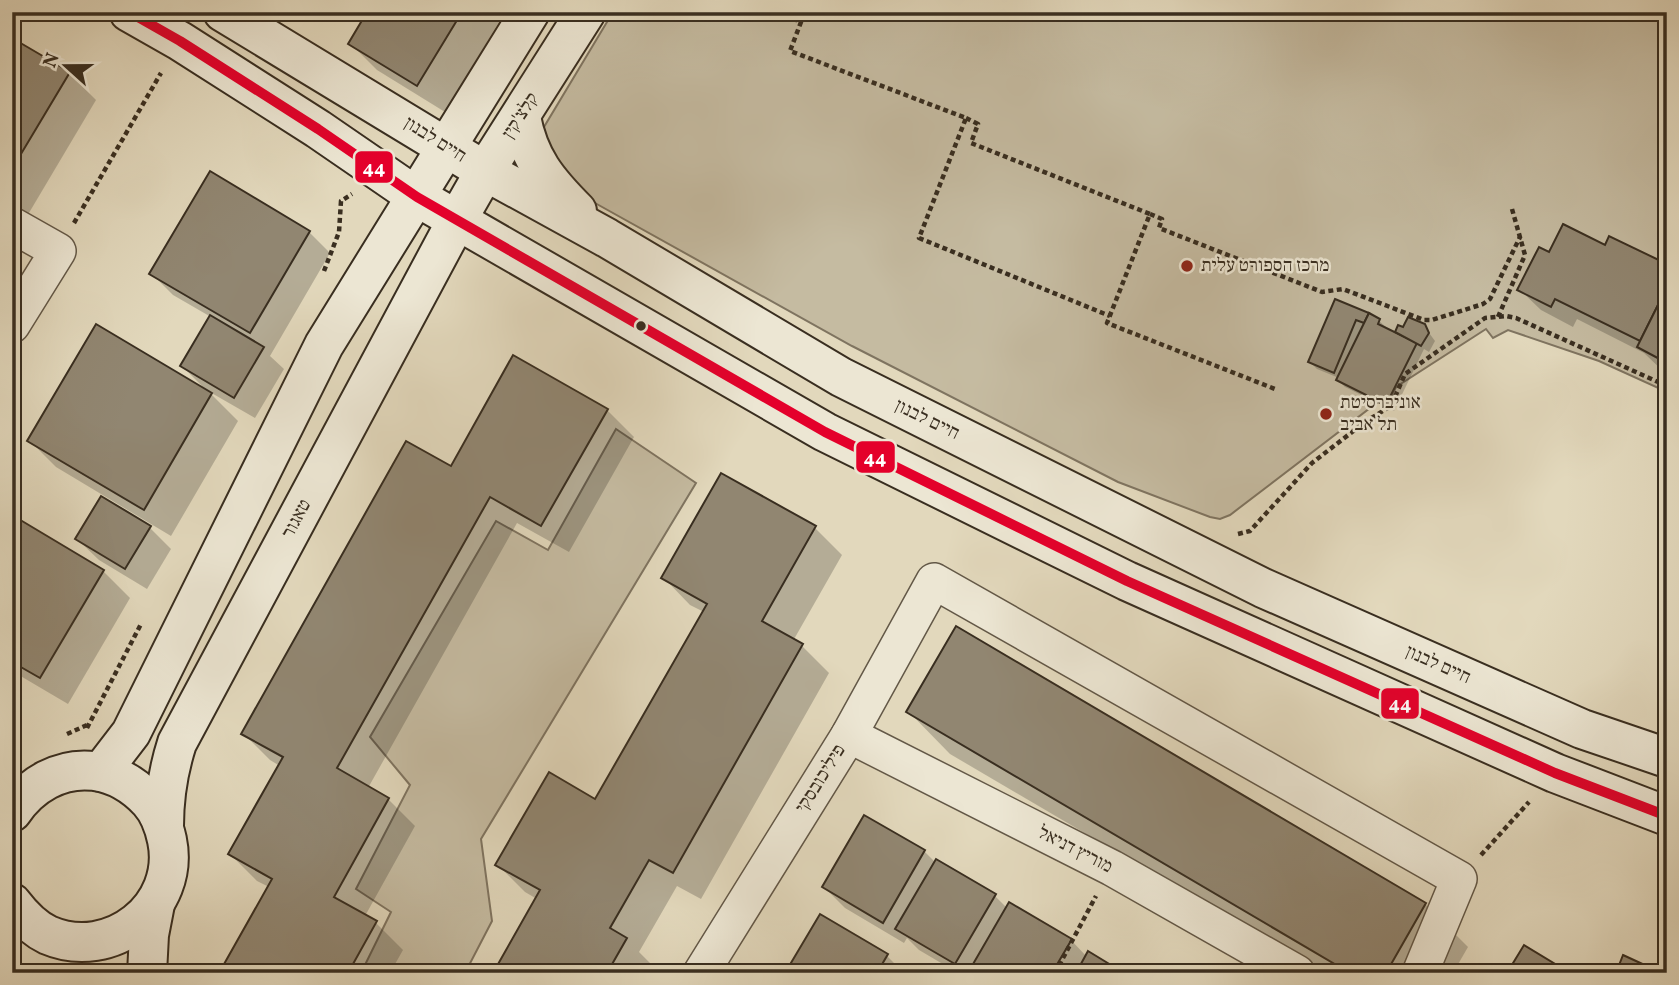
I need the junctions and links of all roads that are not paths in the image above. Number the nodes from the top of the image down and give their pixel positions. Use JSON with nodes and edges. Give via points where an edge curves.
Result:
{"nodes":[{"id":1,"x":129,"y":12,"type":"edge"},
{"id":2,"x":223,"y":12,"type":"edge"},
{"id":3,"x":530,"y":12,"type":"edge"},
{"id":4,"x":586,"y":12,"type":"edge"},
{"id":5,"x":521,"y":117,"type":"junction"},
{"id":6,"x":448,"y":147,"type":"junction"},
{"id":7,"x":485,"y":171,"type":"junction"},
{"id":8,"x":417,"y":197,"type":"junction"},
{"id":9,"x":457,"y":220,"type":"junction"},
{"id":10,"x":12,"y":225,"type":"edge"},
{"id":11,"x":607,"y":238,"type":"junction"},
{"id":12,"x":12,"y":325,"type":"edge"},
{"id":13,"x":849,"y":735,"type":"junction"},
{"id":14,"x":1667,"y":758,"type":"edge"},
{"id":15,"x":101,"y":772,"type":"junction"},
{"id":16,"x":29,"y":779,"type":"edge"},
{"id":17,"x":12,"y":812,"type":"edge"},
{"id":18,"x":1667,"y":816,"type":"edge"},
{"id":19,"x":164,"y":826,"type":"junction"},
{"id":20,"x":12,"y":903,"type":"edge"},
{"id":21,"x":155,"y":904,"type":"junction"},
{"id":22,"x":77,"y":957,"type":"edge"},
{"id":23,"x":147,"y":973,"type":"edge"},
{"id":24,"x":701,"y":973,"type":"edge"},
{"id":25,"x":1297,"y":973,"type":"edge"},
{"id":26,"x":1420,"y":973,"type":"edge"}],
"edges":[{"from":1,"to":8,"type":"main road"},
{"from":2,"to":6,"type":"main road","name":"חיים לבנון"},
{"from":3,"to":6,"type":"main road"},
{"from":4,"to":5,"type":"main road","name":"קלצ'קין"},
{"from":5,"to":7,"type":"main road","name":"קלצ'קין"},
{"from":5,"to":11,"type":"main road","via":[[535,162],[553,187]]},
{"from":6,"to":7,"type":"main road","name":"חיים לבנון"},
{"from":6,"to":8,"type":"main road"},
{"from":7,"to":9,"type":"main road","name":"קלצ'קין"},
{"from":7,"to":11,"type":"main road","name":"חיים לבנון"},
{"from":8,"to":9,"type":"main road"},
{"from":8,"to":15,"type":"main road","via":[[324,345],[131,733]]},
{"from":9,"to":18,"type":"main road","via":[[825,432],[1127,581],[1555,773]]},
{"from":9,"to":19,"type":"main road","name":"טאגור","via":[[177,743],[168,770]]},
{"from":10,"to":12,"type":"street","via":[[58,251]]},
{"from":11,"to":14,"type":"main road","name":"חיים לבנון","via":[[841,377],[1263,588],[1582,729]]},
{"from":13,"to":24,"type":"street","name":"פיליכובסקי"},
{"from":13,"to":25,"type":"street","name":"מוריץ דניאל","via":[[1112,868]]},
{"from":13,"to":26,"type":"street","name":"פיליכובסקי","via":[[934,581],[1459,879]]},
{"from":15,"to":16,"type":"main road"},
{"from":15,"to":19,"type":"main road","via":[[140,791]]},
{"from":16,"to":17,"type":"main road"},
{"from":19,"to":21,"type":"main road","via":[[170,853],[166,880]]},
{"from":20,"to":22,"type":"main road","via":[[25,920]]},
{"from":21,"to":22,"type":"main road","via":[[139,922],[96,942]]},
{"from":21,"to":23,"type":"main road"}]}
